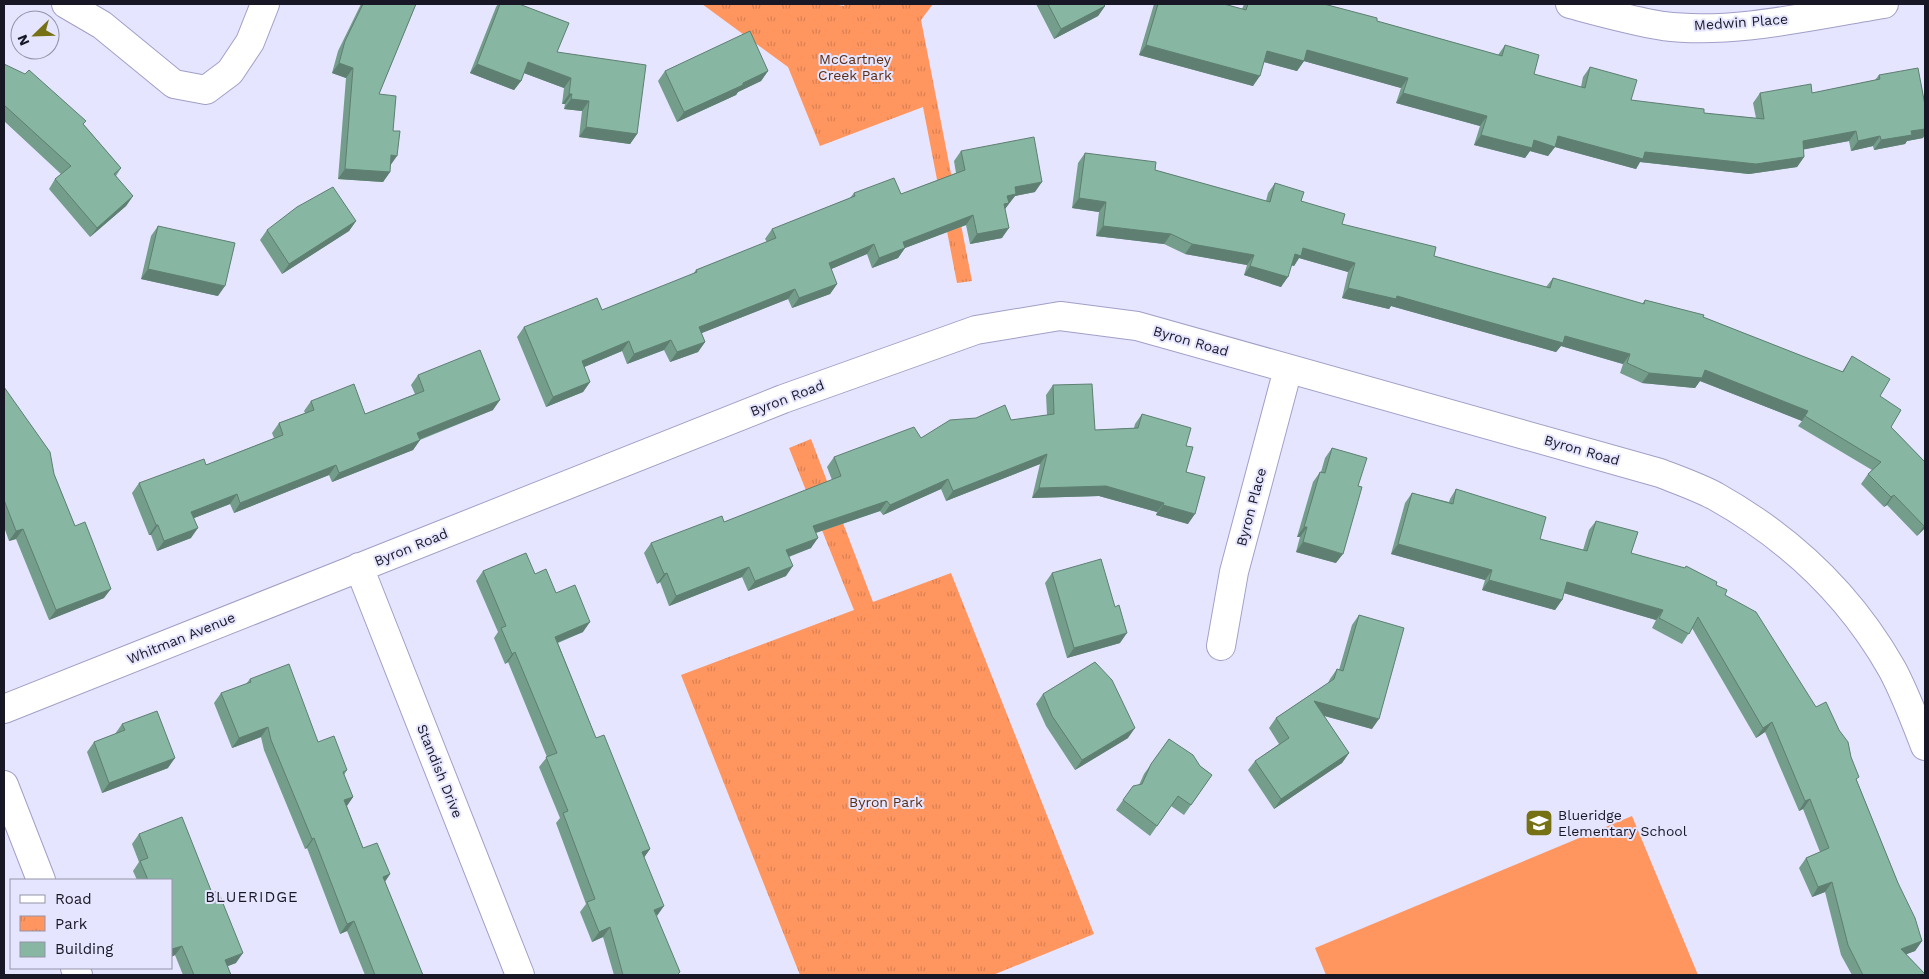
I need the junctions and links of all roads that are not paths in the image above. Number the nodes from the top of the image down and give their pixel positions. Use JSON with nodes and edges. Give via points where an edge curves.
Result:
{"nodes":[{"id":1,"x":66,"y":4,"type":"edge"},
{"id":2,"x":265,"y":4,"type":"edge"},
{"id":3,"x":1570,"y":4,"type":"edge"},
{"id":4,"x":1884,"y":4,"type":"edge"},
{"id":5,"x":1288,"y":368,"type":"junction"},
{"id":6,"x":359,"y":567,"type":"junction"},
{"id":7,"x":1221,"y":646,"type":"dead end"},
{"id":8,"x":4,"y":709,"type":"edge"},
{"id":9,"x":1925,"y":746,"type":"edge"},
{"id":10,"x":4,"y":786,"type":"edge"},
{"id":11,"x":41,"y":879,"type":"edge"},
{"id":12,"x":520,"y":975,"type":"edge"}],
"edges":[{"from":1,"to":2,"type":"street","via":[[102,25],[174,84],[206,90],[230,72],[250,42]]},
{"from":3,"to":4,"type":"street","name":"Medwin Place","via":[[1664,26],[1711,27],[1757,24]]},
{"from":5,"to":6,"type":"street","name":"Byron Road","via":[[1137,326],[1060,316],[976,330],[783,399]]},
{"from":5,"to":7,"type":"street","name":"Byron Place","via":[[1234,572]]},
{"from":5,"to":9,"type":"street","name":"Byron Road","via":[[1660,472],[1714,496],[1768,530],[1821,574],[1860,618],[1892,670]]},
{"from":6,"to":8,"type":"street","name":"Whitman Avenue"},
{"from":6,"to":12,"type":"street","name":"Standish Drive"},
{"from":10,"to":11,"type":"street"}]}
